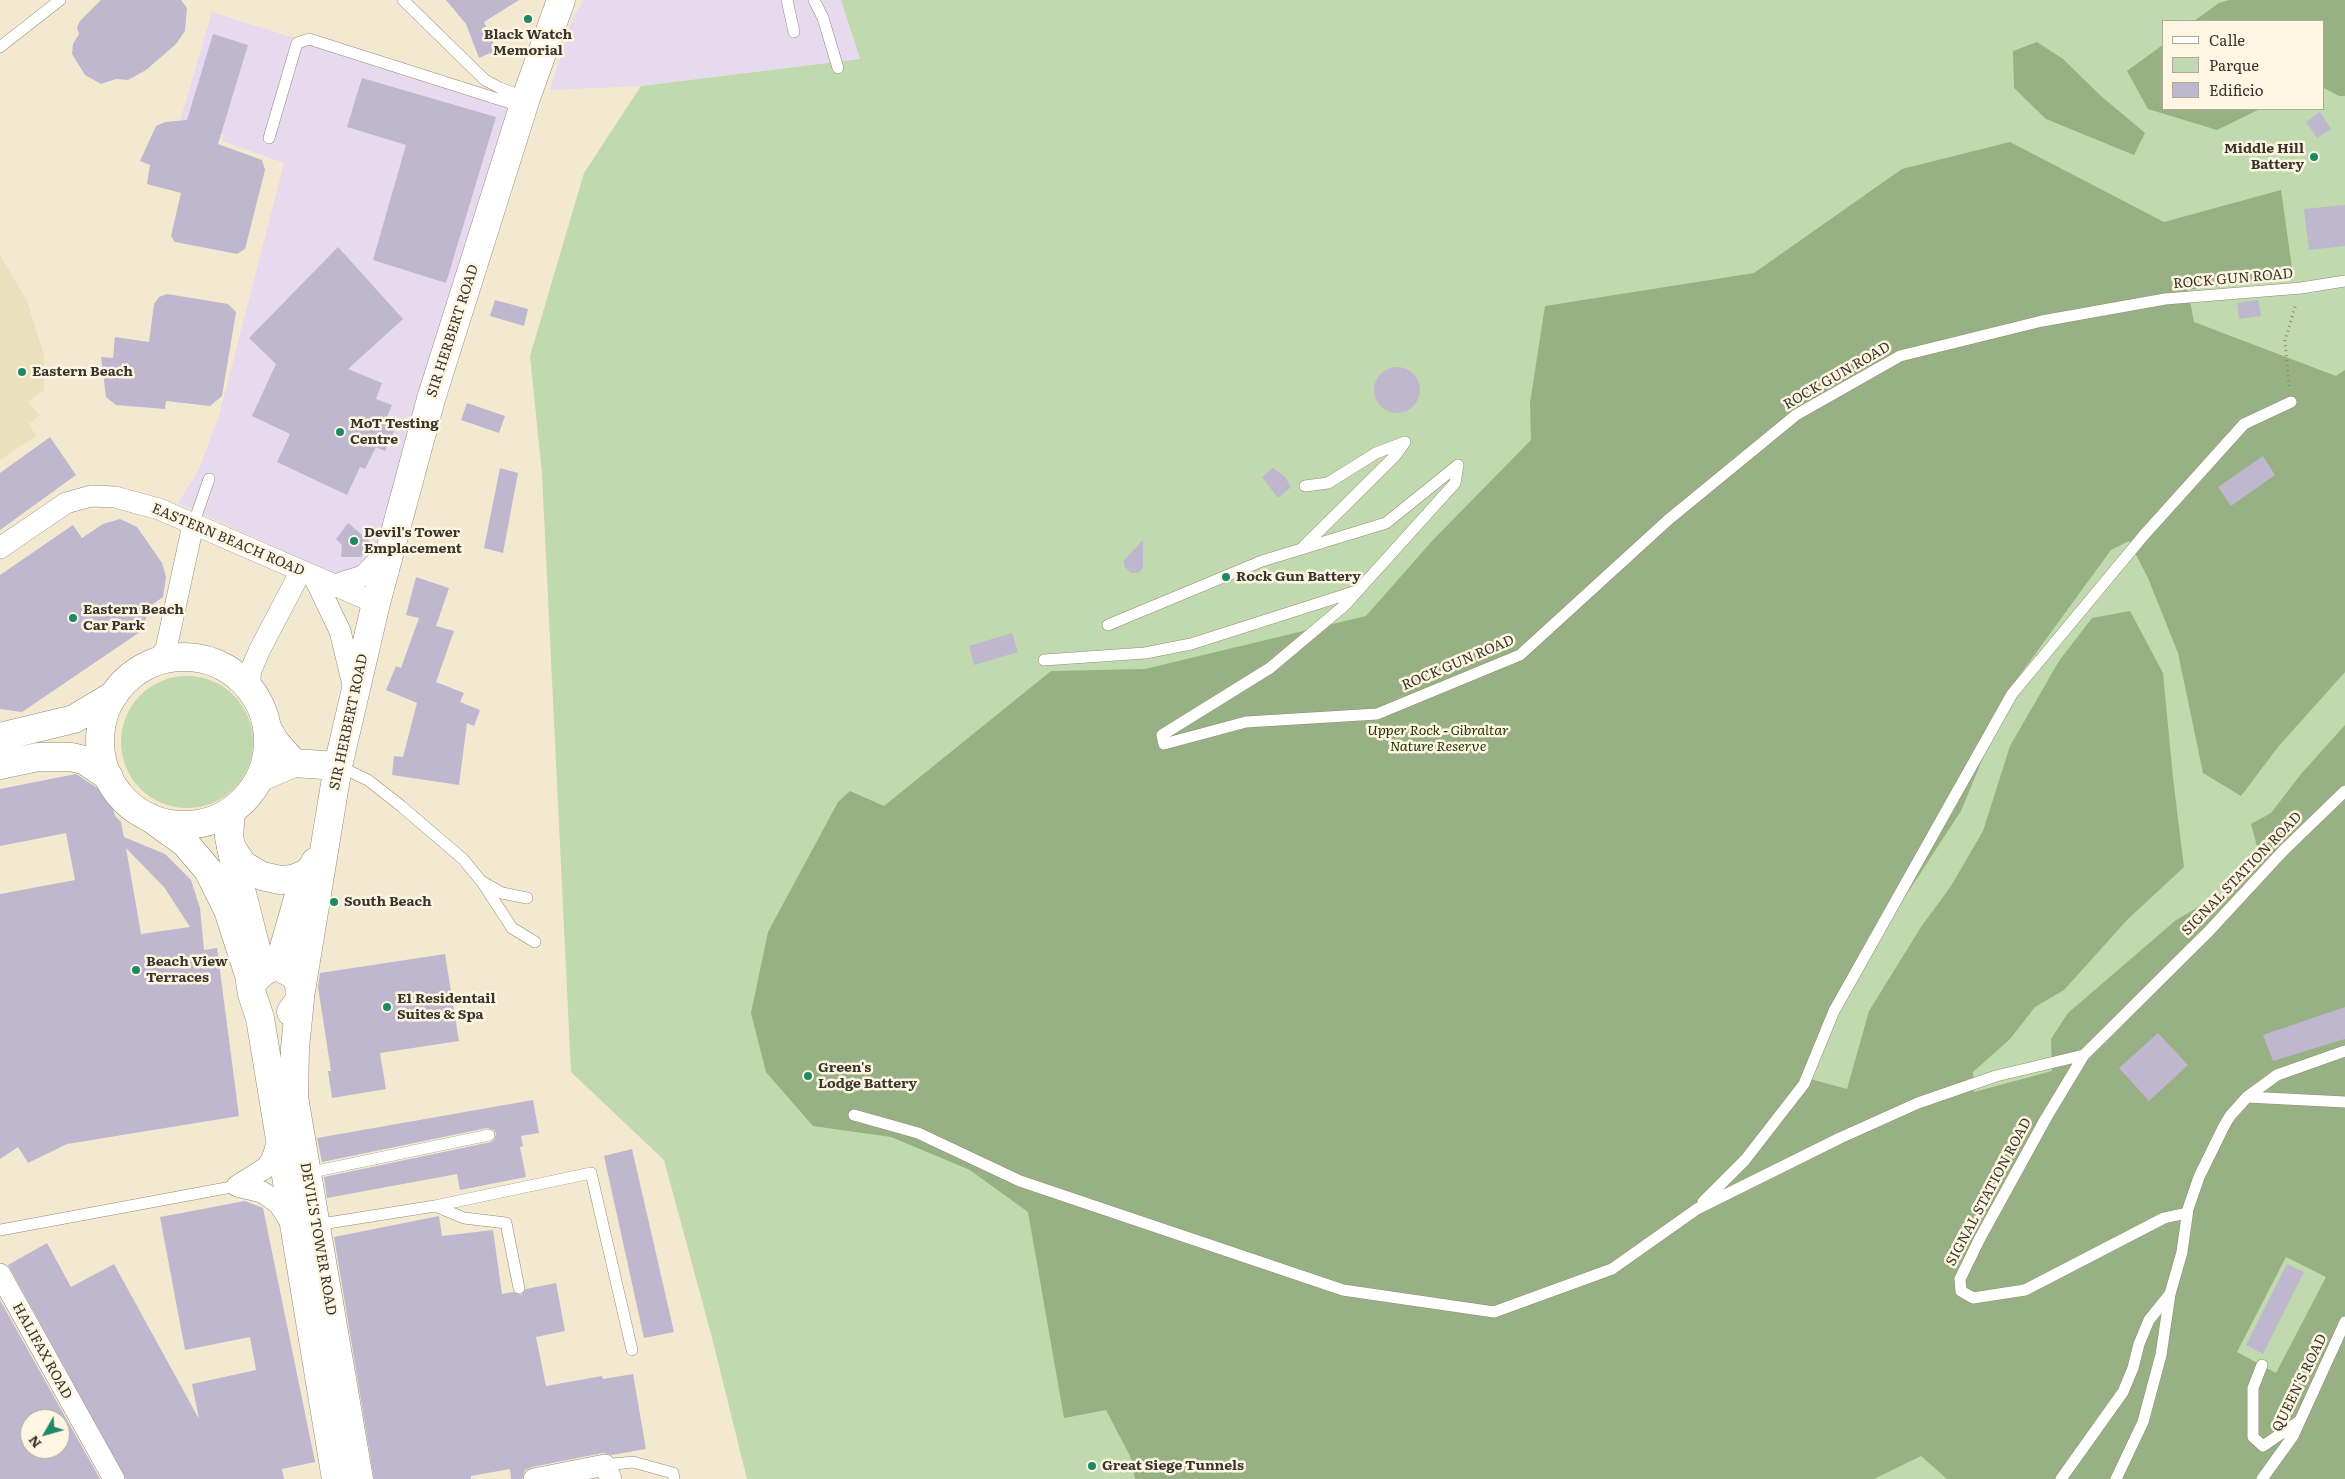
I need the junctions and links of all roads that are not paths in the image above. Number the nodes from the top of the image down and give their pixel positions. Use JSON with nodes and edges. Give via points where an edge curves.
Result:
{"nodes":[{"id":1,"x":60,"y":0,"type":"edge"},
{"id":2,"x":403,"y":0,"type":"edge"},
{"id":3,"x":561,"y":0,"type":"edge"},
{"id":4,"x":787,"y":0,"type":"edge"},
{"id":5,"x":814,"y":0,"type":"edge"},
{"id":6,"x":794,"y":32,"type":"dead end"},
{"id":7,"x":0,"y":47,"type":"edge"},
{"id":8,"x":838,"y":68,"type":"dead end"},
{"id":9,"x":525,"y":102,"type":"junction"},
{"id":10,"x":268,"y":138,"type":"dead end"},
{"id":11,"x":2345,"y":281,"type":"edge"},
{"id":12,"x":2291,"y":402,"type":"road end"},
{"id":13,"x":210,"y":479,"type":"dead end"},
{"id":14,"x":1305,"y":486,"type":"dead end"},
{"id":15,"x":193,"y":525,"type":"junction"},
{"id":16,"x":392,"y":546,"type":"junction"},
{"id":17,"x":0,"y":548,"type":"edge"},
{"id":18,"x":1303,"y":548,"type":"junction"},
{"id":19,"x":307,"y":574,"type":"junction"},
{"id":20,"x":334,"y":585,"type":"junction"},
{"id":21,"x":1357,"y":591,"type":"junction"},
{"id":22,"x":376,"y":603,"type":"junction"},
{"id":23,"x":1108,"y":625,"type":"dead end"},
{"id":24,"x":1044,"y":660,"type":"dead end"},
{"id":25,"x":155,"y":662,"type":"junction"},
{"id":26,"x":249,"y":687,"type":"junction"},
{"id":27,"x":355,"y":693,"type":"junction"},
{"id":28,"x":114,"y":695,"type":"junction"},
{"id":29,"x":268,"y":730,"type":"junction"},
{"id":30,"x":0,"y":737,"type":"edge"},
{"id":31,"x":294,"y":763,"type":"junction"},
{"id":32,"x":0,"y":765,"type":"edge"},
{"id":33,"x":338,"y":766,"type":"junction"},
{"id":34,"x":109,"y":777,"type":"junction"},
{"id":35,"x":261,"y":777,"type":"junction"},
{"id":36,"x":2345,"y":791,"type":"edge"},
{"id":37,"x":231,"y":811,"type":"junction"},
{"id":38,"x":149,"y":817,"type":"junction"},
{"id":39,"x":231,"y":847,"type":"junction"},
{"id":40,"x":319,"y":854,"type":"junction"},
{"id":41,"x":482,"y":881,"type":"junction"},
{"id":42,"x":527,"y":898,"type":"dead end"},
{"id":43,"x":535,"y":942,"type":"dead end"},
{"id":44,"x":263,"y":982,"type":"junction"},
{"id":45,"x":301,"y":995,"type":"junction"},
{"id":46,"x":2345,"y":1051,"type":"edge"},
{"id":47,"x":2084,"y":1055,"type":"junction"},
{"id":48,"x":2247,"y":1097,"type":"junction"},
{"id":49,"x":2345,"y":1102,"type":"edge"},
{"id":50,"x":854,"y":1115,"type":"dead end"},
{"id":51,"x":489,"y":1135,"type":"dead end"},
{"id":52,"x":279,"y":1138,"type":"junction"},
{"id":53,"x":306,"y":1173,"type":"junction"},
{"id":54,"x":238,"y":1186,"type":"junction"},
{"id":55,"x":435,"y":1206,"type":"junction"},
{"id":56,"x":1697,"y":1209,"type":"junction"},
{"id":57,"x":2187,"y":1213,"type":"junction"},
{"id":58,"x":304,"y":1226,"type":"junction"},
{"id":59,"x":0,"y":1230,"type":"edge"},
{"id":60,"x":0,"y":1274,"type":"edge"},
{"id":61,"x":519,"y":1288,"type":"dead end"},
{"id":62,"x":2170,"y":1294,"type":"junction"},
{"id":63,"x":2345,"y":1322,"type":"edge"},
{"id":64,"x":632,"y":1350,"type":"dead end"},
{"id":65,"x":2262,"y":1365,"type":"dead end"},
{"id":66,"x":2298,"y":1422,"type":"junction"},
{"id":67,"x":608,"y":1472,"type":"edge"},
{"id":68,"x":330,"y":1476,"type":"edge"},
{"id":69,"x":114,"y":1479,"type":"edge"},
{"id":70,"x":359,"y":1479,"type":"edge"},
{"id":71,"x":534,"y":1479,"type":"edge"},
{"id":72,"x":674,"y":1479,"type":"edge"},
{"id":73,"x":2061,"y":1479,"type":"edge"},
{"id":74,"x":2116,"y":1479,"type":"edge"},
{"id":75,"x":2262,"y":1479,"type":"edge"}],
"edges":[{"from":1,"to":7,"type":"lane"},
{"from":2,"to":9,"type":"lane","via":[[485,80]]},
{"from":3,"to":9,"type":"main road","name":"SIR HERBERT ROAD"},
{"from":4,"to":6,"type":"lane"},
{"from":5,"to":8,"type":"lane"},
{"from":9,"to":10,"type":"lane","via":[[309,39],[297,43]]},
{"from":9,"to":16,"type":"main road","name":"SIR HERBERT ROAD","via":[[431,399]]},
{"from":11,"to":21,"type":"lane","name":"ROCK GUN ROAD","via":[[2301,288],[2165,299],[2042,320],[1900,356],[1796,415],[1668,520],[1520,655],[1377,714],[1246,722],[1164,744],[1162,735],[1270,668]]},
{"from":12,"to":56,"type":"lane","via":[[2244,424],[2144,535],[2012,694],[1834,1011],[1804,1084],[1745,1160]]},
{"from":13,"to":15,"type":"lane"},
{"from":14,"to":18,"type":"lane","via":[[1328,483],[1376,453],[1405,442],[1395,456]]},
{"from":15,"to":17,"type":"street","name":"EASTERN BEACH ROAD","via":[[158,509],[115,498],[91,496],[66,504]]},
{"from":15,"to":19,"type":"street","name":"EASTERN BEACH ROAD"},
{"from":15,"to":25,"type":"street","via":[[166,649]]},
{"from":16,"to":20,"type":"street","via":[[363,576]]},
{"from":16,"to":22,"type":"main road","name":"SIR HERBERT ROAD"},
{"from":18,"to":21,"type":"lane","name":"ROCK GUN ROAD","via":[[1386,523],[1458,465],[1455,483]]},
{"from":18,"to":23,"type":"lane","via":[[1262,561]]},
{"from":19,"to":20,"type":"street","name":"EASTERN BEACH ROAD"},
{"from":19,"to":26,"type":"street","via":[[254,663]]},
{"from":19,"to":27,"type":"street","via":[[340,631]]},
{"from":20,"to":22,"type":"street","name":"EASTERN BEACH ROAD"},
{"from":21,"to":24,"type":"lane","via":[[1191,644],[1145,653]]},
{"from":22,"to":27,"type":"main road","name":"SIR HERBERT ROAD"},
{"from":25,"to":26,"type":"main road","via":[[180,657],[206,659],[230,670]]},
{"from":25,"to":28,"type":"main road","via":[[132,675]]},
{"from":26,"to":29,"type":"main road","via":[[262,707]]},
{"from":27,"to":33,"type":"main road","name":"SIR HERBERT ROAD"},
{"from":28,"to":30,"type":"main road","via":[[62,723]]},
{"from":28,"to":34,"type":"main road","via":[[102,727],[101,744]]},
{"from":29,"to":31,"type":"main road"},
{"from":29,"to":35,"type":"main road","via":[[267,754]]},
{"from":31,"to":33,"type":"main road"},
{"from":31,"to":35,"type":"main road"},
{"from":32,"to":34,"type":"main road","via":[[38,757],[71,757],[84,760]]},
{"from":33,"to":40,"type":"main road","name":"SIR HERBERT ROAD"},
{"from":33,"to":41,"type":"lane","via":[[368,780],[401,806],[463,859]]},
{"from":34,"to":38,"type":"main road","via":[[126,800]]},
{"from":35,"to":37,"type":"main road"},
{"from":36,"to":47,"type":"lane","name":"SIGNAL STATION ROAD"},
{"from":37,"to":38,"type":"main road","via":[[212,820],[187,825]]},
{"from":37,"to":39,"type":"main road"},
{"from":38,"to":44,"type":"main road","name":"DEVIL'S TOWER ROAD","via":[[185,843],[208,870]]},
{"from":39,"to":40,"type":"main road","via":[[243,865],[262,876],[280,880],[294,879],[307,872]]},
{"from":39,"to":44,"type":"main road","via":[[263,967]]},
{"from":40,"to":44,"type":"main road","via":[[297,901],[280,961]]},
{"from":40,"to":45,"type":"main road","name":"DEVIL'S TOWER ROAD","via":[[323,869]]},
{"from":41,"to":42,"type":"lane","via":[[502,893]]},
{"from":41,"to":43,"type":"lane","via":[[512,928]]},
{"from":44,"to":45,"type":"main road","via":[[289,971],[300,983]]},
{"from":44,"to":45,"type":"main road","via":[[262,1012],[276,1017],[292,1012]]},
{"from":44,"to":52,"type":"main road","name":"DEVIL'S TOWER ROAD","via":[[260,1018]]},
{"from":45,"to":53,"type":"main road","name":"DEVIL'S TOWER ROAD","via":[[294,1089]]},
{"from":46,"to":48,"type":"lane","via":[[2277,1075]]},
{"from":47,"to":56,"type":"lane","via":[[1996,1076],[1918,1103]]},
{"from":47,"to":57,"type":"lane","name":"SIGNAL STATION ROAD","via":[[1979,1240],[1960,1279],[1961,1292],[1973,1298],[2025,1290],[2164,1218]]},
{"from":48,"to":49,"type":"lane"},
{"from":48,"to":57,"type":"lane","via":[[2224,1126],[2199,1177]]},
{"from":50,"to":56,"type":"lane","via":[[918,1133],[1020,1181],[1344,1290],[1494,1312],[1612,1269]]},
{"from":51,"to":53,"type":"lane"},
{"from":52,"to":54,"type":"street","via":[[266,1167]]},
{"from":52,"to":58,"type":"main road","name":"DEVIL'S TOWER ROAD"},
{"from":53,"to":58,"type":"main road","name":"DEVIL'S TOWER ROAD"},
{"from":54,"to":58,"type":"street","via":[[262,1192]]},
{"from":54,"to":59,"type":"lane"},
{"from":55,"to":58,"type":"lane"},
{"from":55,"to":61,"type":"lane","via":[[464,1218],[506,1223]]},
{"from":55,"to":64,"type":"lane","via":[[591,1173]]},
{"from":57,"to":62,"type":"lane","via":[[2182,1252]]},
{"from":58,"to":68,"type":"main road","name":"DEVIL'S TOWER ROAD"},
{"from":58,"to":70,"type":"main road","name":"DEVIL'S TOWER ROAD"},
{"from":60,"to":69,"type":"street","name":"HALIFAX ROAD"},
{"from":62,"to":73,"type":"lane","via":[[2149,1320],[2134,1368],[2122,1392]]},
{"from":62,"to":74,"type":"lane","via":[[2162,1355],[2143,1422]]},
{"from":63,"to":66,"type":"lane","name":"QUEEN'S ROAD"},
{"from":65,"to":66,"type":"lane","via":[[2253,1388],[2253,1437],[2263,1446]]},
{"from":66,"to":75,"type":"lane","name":"QUEEN'S ROAD","via":[[2293,1436]]},
{"from":67,"to":71,"type":"street"},
{"from":67,"to":72,"type":"lane","via":[[633,1462],[673,1473]]}]}
